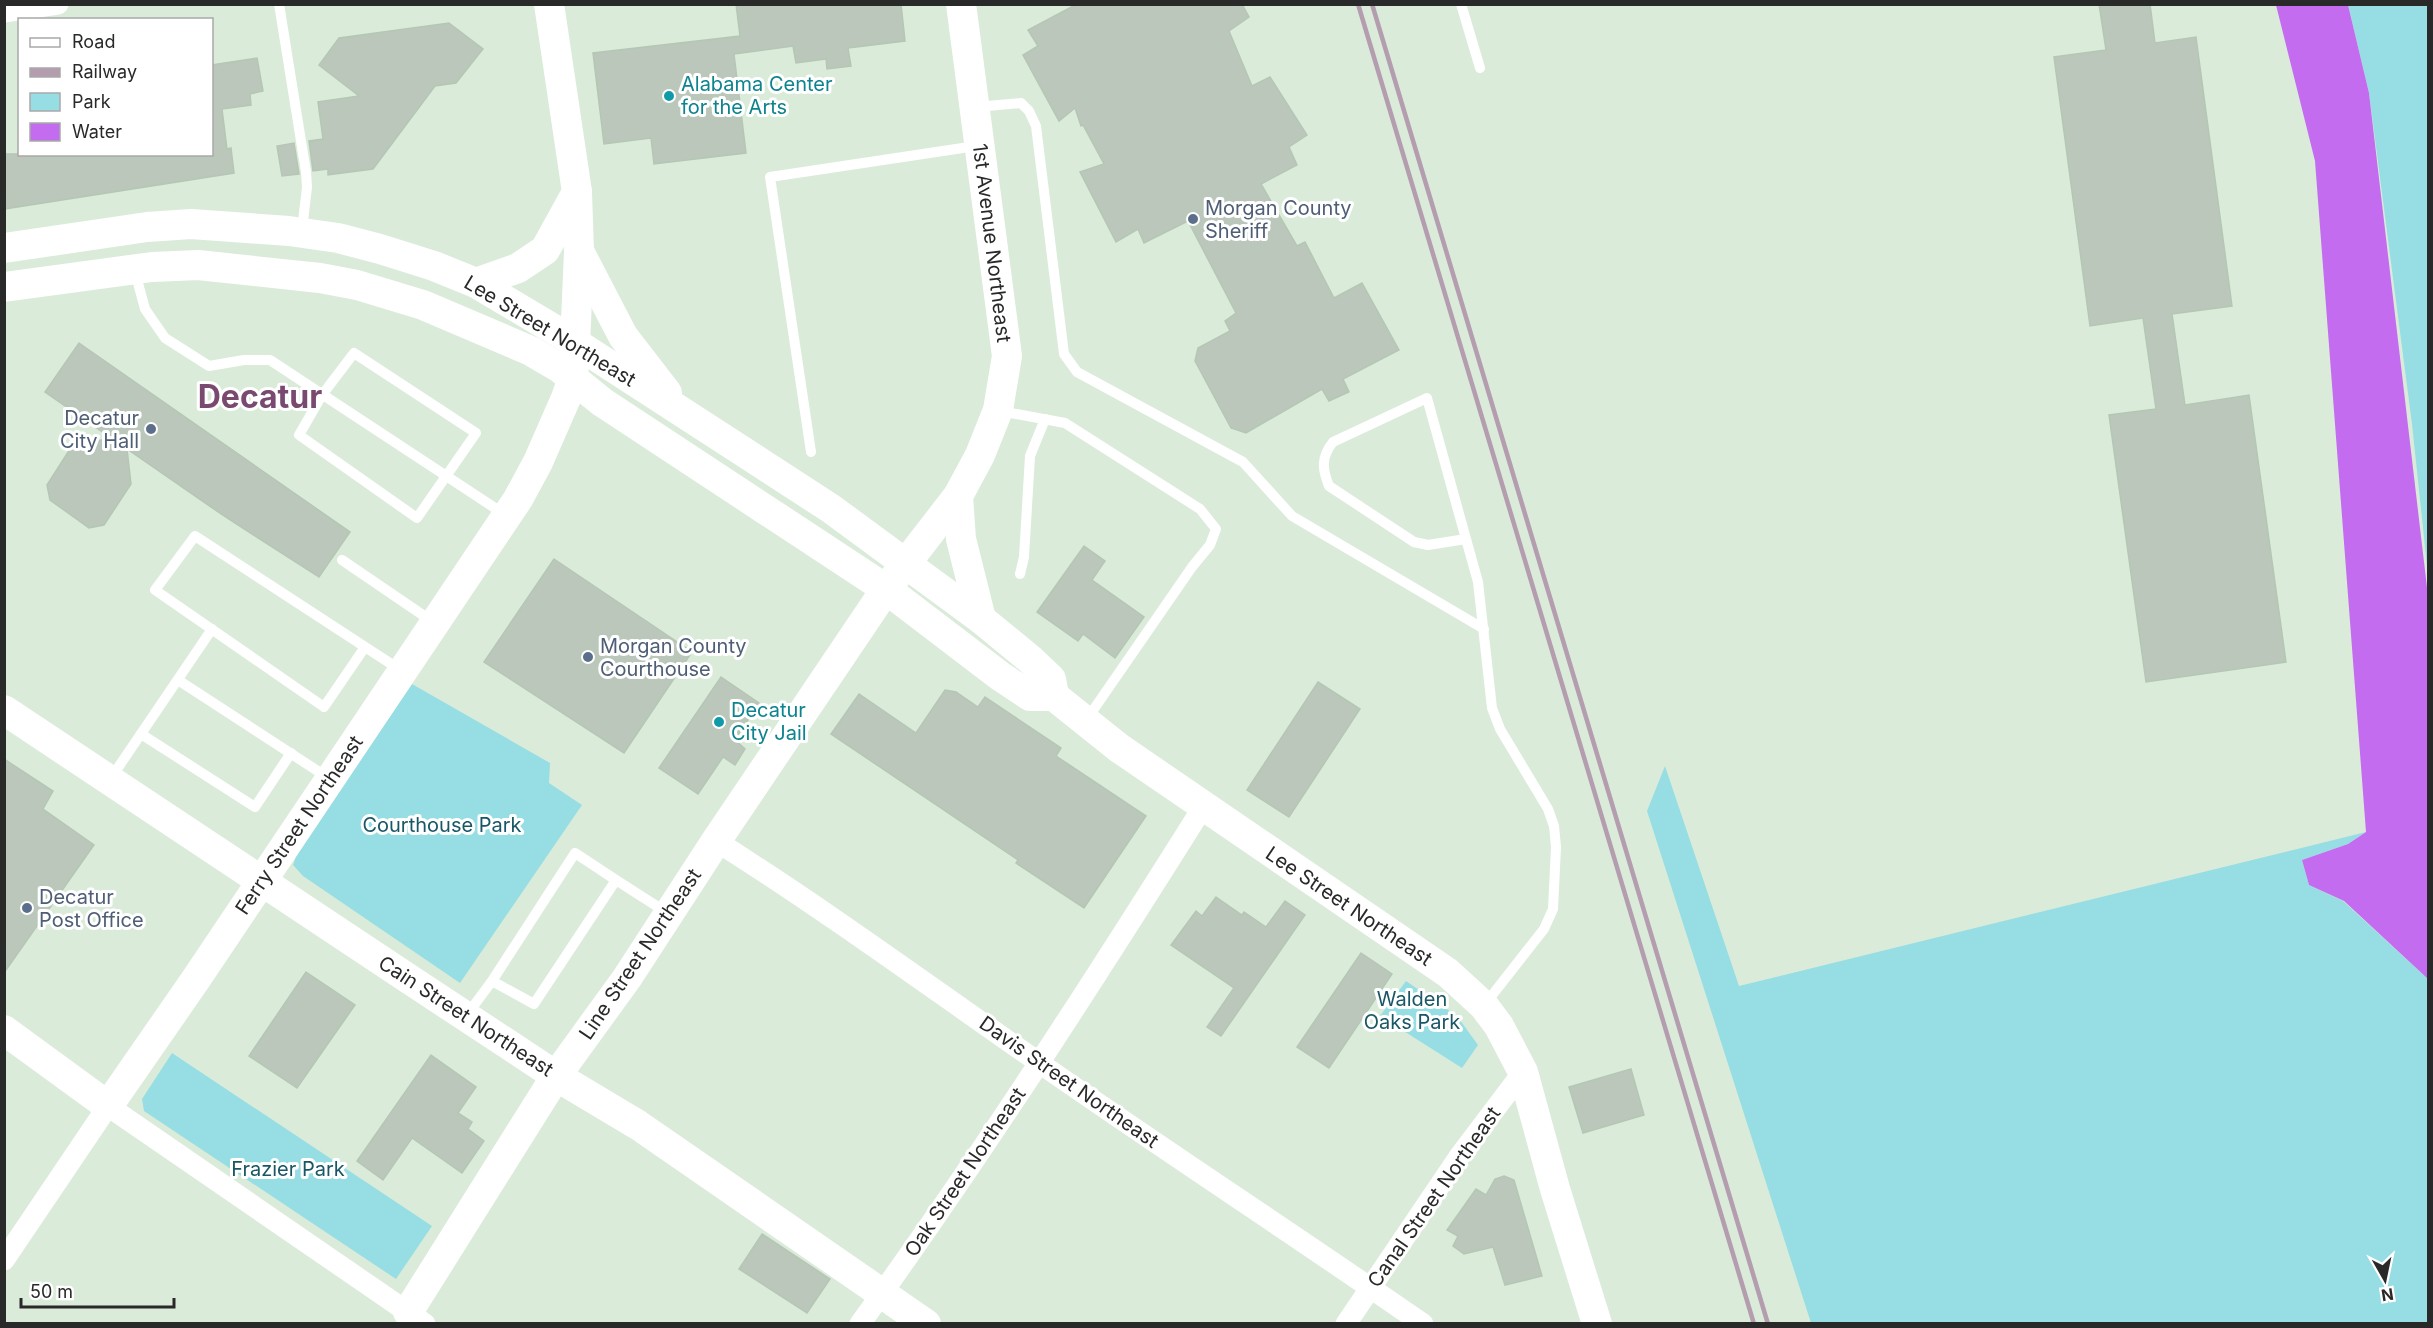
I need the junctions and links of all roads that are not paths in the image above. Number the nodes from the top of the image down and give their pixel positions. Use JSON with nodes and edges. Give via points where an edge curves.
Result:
{"nodes":[{"id":1,"x":58,"y":4,"type":"edge"},
{"id":2,"x":279,"y":4,"type":"edge"},
{"id":3,"x":549,"y":4,"type":"edge"},
{"id":4,"x":961,"y":4,"type":"edge"},
{"id":5,"x":1461,"y":4,"type":"edge"},
{"id":6,"x":4,"y":12,"type":"edge"},
{"id":7,"x":1480,"y":68,"type":"dead end"},
{"id":8,"x":975,"y":108,"type":"junction"},
{"id":9,"x":980,"y":146,"type":"junction"},
{"id":10,"x":577,"y":192,"type":"junction"},
{"id":11,"x":302,"y":233,"type":"junction"},
{"id":12,"x":4,"y":248,"type":"edge"},
{"id":13,"x":579,"y":252,"type":"junction"},
{"id":14,"x":134,"y":269,"type":"junction"},
{"id":15,"x":476,"y":283,"type":"junction"},
{"id":16,"x":4,"y":287,"type":"edge"},
{"id":17,"x":575,"y":344,"type":"junction"},
{"id":18,"x":573,"y":378,"type":"junction"},
{"id":19,"x":322,"y":395,"type":"junction"},
{"id":20,"x":680,"y":410,"type":"junction"},
{"id":21,"x":998,"y":410,"type":"junction"},
{"id":22,"x":1045,"y":419,"type":"junction"},
{"id":23,"x":811,"y":452,"type":"dead end"},
{"id":24,"x":447,"y":476,"type":"junction"},
{"id":25,"x":958,"y":496,"type":"junction"},
{"id":26,"x":506,"y":516,"type":"junction"},
{"id":27,"x":1466,"y":538,"type":"junction"},
{"id":28,"x":342,"y":560,"type":"dead end"},
{"id":29,"x":905,"y":564,"type":"junction"},
{"id":30,"x":1020,"y":574,"type":"dead end"},
{"id":31,"x":886,"y":589,"type":"junction"},
{"id":32,"x":981,"y":619,"type":"junction"},
{"id":33,"x":433,"y":623,"type":"junction"},
{"id":34,"x":1484,"y":629,"type":"junction"},
{"id":35,"x":212,"y":630,"type":"junction"},
{"id":36,"x":364,"y":647,"type":"junction"},
{"id":37,"x":402,"y":671,"type":"junction"},
{"id":38,"x":178,"y":680,"type":"junction"},
{"id":39,"x":1054,"y":696,"type":"junction"},
{"id":40,"x":5,"y":710,"type":"edge"},
{"id":41,"x":1086,"y":722,"type":"junction"},
{"id":42,"x":141,"y":734,"type":"junction"},
{"id":43,"x":291,"y":753,"type":"junction"},
{"id":44,"x":110,"y":779,"type":"junction"},
{"id":45,"x":330,"y":779,"type":"junction"},
{"id":46,"x":1203,"y":807,"type":"junction"},
{"id":47,"x":716,"y":841,"type":"junction"},
{"id":48,"x":616,"y":880,"type":"junction"},
{"id":49,"x":260,"y":882,"type":"junction"},
{"id":50,"x":669,"y":914,"type":"junction"},
{"id":51,"x":492,"y":981,"type":"junction"},
{"id":52,"x":1484,"y":1006,"type":"junction"},
{"id":53,"x":466,"y":1016,"type":"junction"},
{"id":54,"x":4,"y":1030,"type":"edge"},
{"id":55,"x":1040,"y":1063,"type":"junction"},
{"id":56,"x":1523,"y":1072,"type":"junction"},
{"id":57,"x":556,"y":1076,"type":"junction"},
{"id":58,"x":108,"y":1106,"type":"junction"},
{"id":59,"x":4,"y":1260,"type":"edge"},
{"id":60,"x":1371,"y":1288,"type":"junction"},
{"id":61,"x":882,"y":1293,"type":"junction"},
{"id":62,"x":411,"y":1320,"type":"edge"},
{"id":63,"x":860,"y":1323,"type":"edge"},
{"id":64,"x":926,"y":1323,"type":"edge"},
{"id":65,"x":1346,"y":1323,"type":"edge"},
{"id":66,"x":1423,"y":1323,"type":"edge"},
{"id":67,"x":1597,"y":1323,"type":"edge"}],
"edges":[{"from":1,"to":6,"type":"street"},
{"from":2,"to":11,"type":"lane","via":[[306,172]]},
{"from":3,"to":10,"type":"street","name":"Ferry Street Northeast"},
{"from":4,"to":8,"type":"street","name":"1st Avenue Northeast"},
{"from":5,"to":7,"type":"lane"},
{"from":8,"to":9,"type":"street","name":"1st Avenue Northeast"},
{"from":8,"to":34,"type":"lane","via":[[1021,103],[1036,126],[1064,354],[1077,372],[1243,462],[1292,516]]},
{"from":9,"to":21,"type":"street","name":"1st Avenue Northeast","via":[[1007,356]]},
{"from":9,"to":23,"type":"lane","via":[[770,177]]},
{"from":10,"to":13,"type":"street","name":"Ferry Street Northeast"},
{"from":10,"to":15,"type":"street","via":[[545,250],[518,268]]},
{"from":11,"to":12,"type":"street","name":"Lee Street Northeast","via":[[191,224]]},
{"from":11,"to":15,"type":"street","name":"Lee Street Northeast","via":[[380,249]]},
{"from":13,"to":17,"type":"street","name":"Ferry Street Northeast"},
{"from":13,"to":20,"type":"street","via":[[623,336]]},
{"from":14,"to":16,"type":"street","name":"Lee Street Northeast"},
{"from":14,"to":18,"type":"street","name":"Lee Street Northeast","via":[[198,265],[357,285],[423,305],[531,351]]},
{"from":14,"to":19,"type":"lane","via":[[145,309],[165,338],[209,366],[270,360]]},
{"from":15,"to":17,"type":"street","name":"Lee Street Northeast"},
{"from":17,"to":18,"type":"street","name":"Ferry Street Northeast"},
{"from":17,"to":20,"type":"street","name":"Lee Street Northeast"},
{"from":18,"to":26,"type":"street","name":"Ferry Street Northeast","via":[[538,462]]},
{"from":18,"to":31,"type":"street","name":"Lee Street Northeast","via":[[602,402]]},
{"from":19,"to":24,"type":"lane"},
{"from":19,"to":24,"type":"lane","via":[[299,435],[417,518]]},
{"from":19,"to":24,"type":"lane","via":[[354,353],[476,433]]},
{"from":20,"to":29,"type":"street","name":"Lee Street Northeast","via":[[830,508]]},
{"from":21,"to":22,"type":"lane"},
{"from":21,"to":25,"type":"street","name":"1st Avenue Northeast"},
{"from":22,"to":30,"type":"lane","via":[[1030,456]]},
{"from":22,"to":41,"type":"lane","via":[[1065,423],[1097,441],[1200,509],[1216,529],[1210,545]]},
{"from":24,"to":26,"type":"lane"},
{"from":25,"to":29,"type":"street","name":"1st Avenue Northeast"},
{"from":25,"to":32,"type":"street","via":[[961,539]]},
{"from":26,"to":33,"type":"street","name":"Ferry Street Northeast"},
{"from":27,"to":27,"type":"lane","via":[[1428,546],[1414,542],[1329,486],[1323,472],[1324,453],[1333,442],[1427,398]]},
{"from":27,"to":34,"type":"lane","via":[[1478,582]]},
{"from":28,"to":33,"type":"lane"},
{"from":29,"to":31,"type":"street"},
{"from":29,"to":32,"type":"street","name":"Lee Street Northeast"},
{"from":31,"to":39,"type":"street","name":"Lee Street Northeast","via":[[1030,696]]},
{"from":31,"to":47,"type":"street","name":"Line Street Northeast"},
{"from":32,"to":39,"type":"street","name":"Lee Street Northeast","via":[[1051,679]]},
{"from":33,"to":37,"type":"street","name":"Ferry Street Northeast"},
{"from":34,"to":52,"type":"lane","via":[[1492,708],[1500,729],[1548,809],[1556,847],[1553,909],[1544,929]]},
{"from":35,"to":36,"type":"lane","via":[[324,707]]},
{"from":35,"to":36,"type":"lane","via":[[155,590],[195,536]]},
{"from":35,"to":38,"type":"lane"},
{"from":36,"to":37,"type":"lane"},
{"from":37,"to":45,"type":"street","name":"Ferry Street Northeast"},
{"from":38,"to":42,"type":"lane"},
{"from":38,"to":43,"type":"lane"},
{"from":39,"to":41,"type":"street","name":"Lee Street Northeast"},
{"from":40,"to":44,"type":"street","name":"Cain Street Northeast"},
{"from":41,"to":46,"type":"street","name":"Lee Street Northeast"},
{"from":42,"to":43,"type":"lane","via":[[255,807]]},
{"from":42,"to":44,"type":"lane"},
{"from":43,"to":45,"type":"lane"},
{"from":44,"to":49,"type":"street","name":"Cain Street Northeast"},
{"from":45,"to":49,"type":"street","name":"Ferry Street Northeast"},
{"from":46,"to":52,"type":"street","name":"Lee Street Northeast","via":[[1448,973]]},
{"from":46,"to":55,"type":"street","name":"Oak Street Northeast"},
{"from":47,"to":50,"type":"street","name":"Line Street Northeast"},
{"from":47,"to":55,"type":"street","name":"Davis Street Northeast"},
{"from":48,"to":50,"type":"lane"},
{"from":48,"to":51,"type":"lane","via":[[534,1004]]},
{"from":48,"to":51,"type":"lane","via":[[575,853]]},
{"from":49,"to":53,"type":"street","name":"Cain Street Northeast"},
{"from":49,"to":58,"type":"street","name":"Ferry Street Northeast"},
{"from":50,"to":57,"type":"street","name":"Line Street Northeast"},
{"from":51,"to":53,"type":"lane"},
{"from":52,"to":56,"type":"street","name":"Lee Street Northeast"},
{"from":53,"to":57,"type":"street","name":"Cain Street Northeast"},
{"from":54,"to":58,"type":"street"},
{"from":55,"to":60,"type":"street","name":"Davis Street Northeast"},
{"from":55,"to":61,"type":"street","name":"Oak Street Northeast"},
{"from":56,"to":60,"type":"street","name":"Canal Street Northeast","via":[[1461,1154]]},
{"from":56,"to":67,"type":"street","name":"Lee Street Northeast"},
{"from":57,"to":61,"type":"street","name":"Cain Street Northeast","via":[[638,1125]]},
{"from":57,"to":62,"type":"street","name":"Line Street Northeast"},
{"from":58,"to":59,"type":"street","name":"Ferry Street Northeast"},
{"from":58,"to":62,"type":"street"},
{"from":60,"to":65,"type":"street","name":"Canal Street Northeast"},
{"from":60,"to":66,"type":"street","name":"Davis Street Northeast"},
{"from":61,"to":63,"type":"street","name":"Oak Street Northeast"},
{"from":61,"to":64,"type":"street","name":"Cain Street Northeast"}]}
